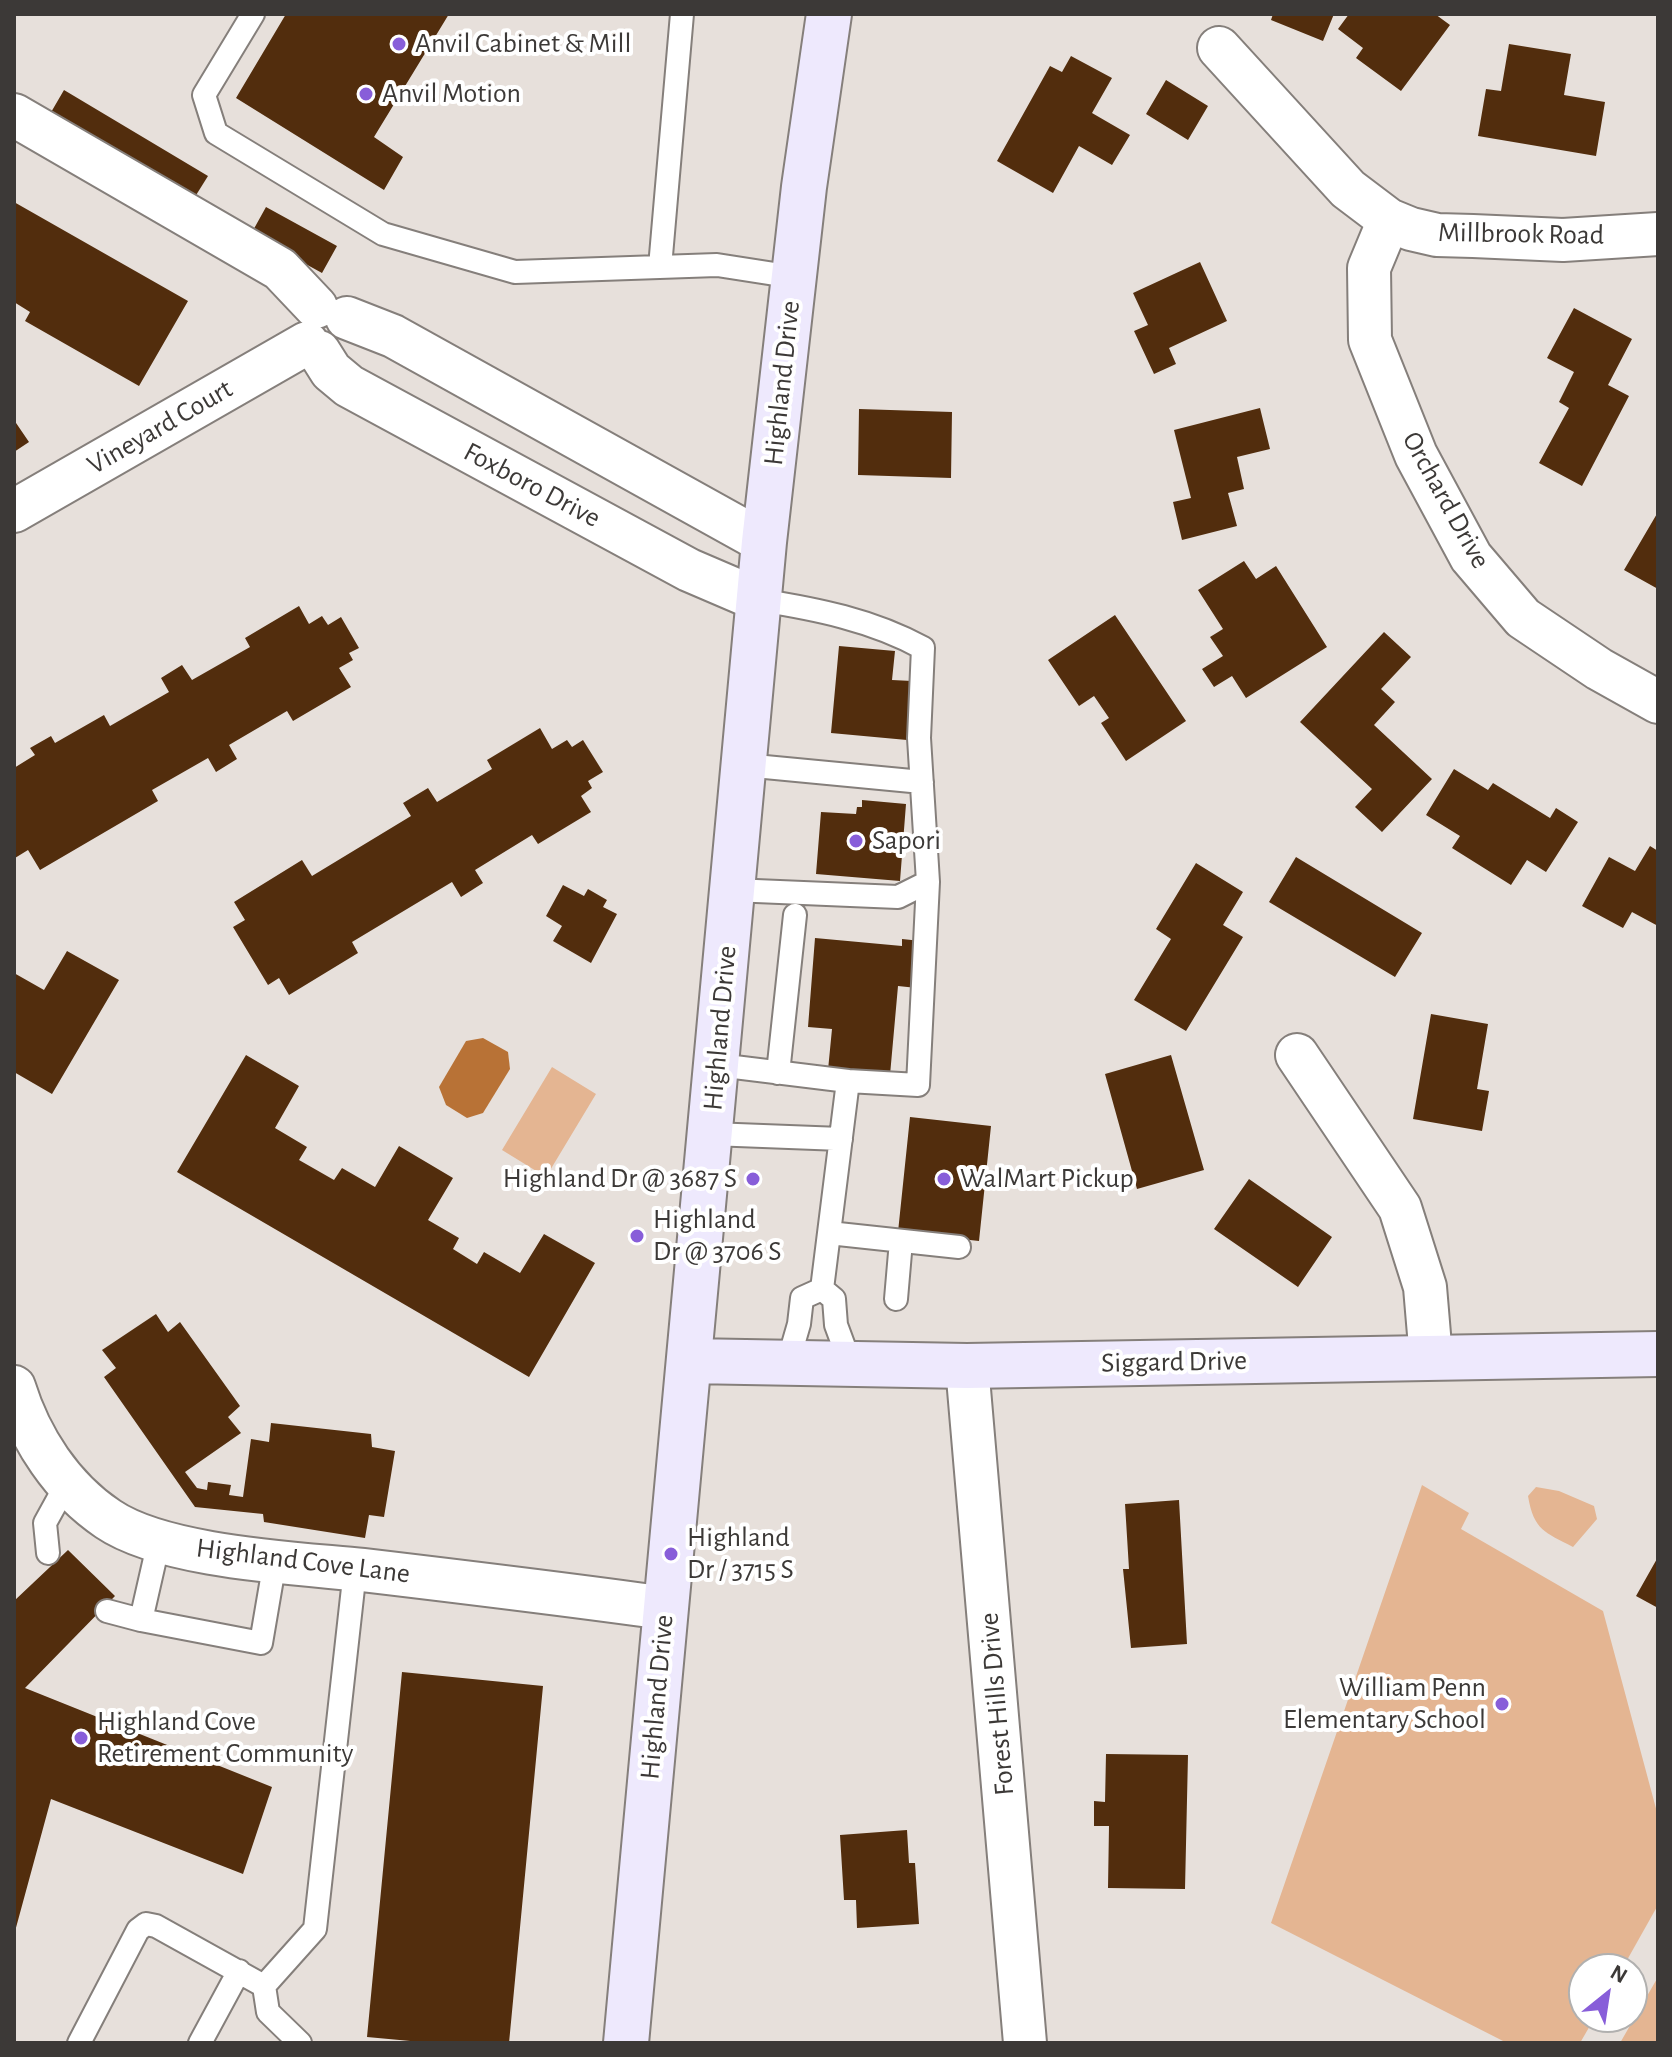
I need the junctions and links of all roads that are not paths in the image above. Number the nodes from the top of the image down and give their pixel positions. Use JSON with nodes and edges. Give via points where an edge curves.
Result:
{"nodes":[{"id":1,"x":253,"y":14,"type":"edge"},
{"id":2,"x":682,"y":14,"type":"edge"},
{"id":3,"x":829,"y":14,"type":"edge"},
{"id":4,"x":1219,"y":48,"type":"dead end"},
{"id":5,"x":14,"y":115,"type":"edge"},
{"id":6,"x":1389,"y":220,"type":"junction"},
{"id":7,"x":1658,"y":234,"type":"edge"},
{"id":8,"x":660,"y":267,"type":"junction"},
{"id":9,"x":794,"y":277,"type":"junction"},
{"id":10,"x":322,"y":330,"type":"junction"},
{"id":11,"x":14,"y":511,"type":"edge"},
{"id":12,"x":764,"y":542,"type":"junction"},
{"id":13,"x":759,"y":600,"type":"junction"},
{"id":14,"x":1658,"y":702,"type":"edge"},
{"id":15,"x":744,"y":765,"type":"junction"},
{"id":16,"x":922,"y":782,"type":"junction"},
{"id":17,"x":928,"y":882,"type":"junction"},
{"id":18,"x":732,"y":890,"type":"junction"},
{"id":19,"x":795,"y":915,"type":"dead end"},
{"id":20,"x":1297,"y":1055,"type":"dead end"},
{"id":21,"x":718,"y":1065,"type":"junction"},
{"id":22,"x":778,"y":1073,"type":"junction"},
{"id":23,"x":848,"y":1081,"type":"junction"},
{"id":24,"x":711,"y":1134,"type":"junction"},
{"id":25,"x":841,"y":1139,"type":"junction"},
{"id":26,"x":829,"y":1233,"type":"junction"},
{"id":27,"x":901,"y":1241,"type":"junction"},
{"id":28,"x":959,"y":1247,"type":"dead end"},
{"id":29,"x":822,"y":1289,"type":"junction"},
{"id":30,"x":896,"y":1299,"type":"dead end"},
{"id":31,"x":1658,"y":1354,"type":"edge"},
{"id":32,"x":1431,"y":1358,"type":"junction"},
{"id":33,"x":690,"y":1361,"type":"junction"},
{"id":34,"x":788,"y":1362,"type":"junction"},
{"id":35,"x":850,"y":1363,"type":"junction"},
{"id":36,"x":967,"y":1366,"type":"junction"},
{"id":37,"x":14,"y":1387,"type":"edge"},
{"id":38,"x":67,"y":1483,"type":"junction"},
{"id":39,"x":159,"y":1541,"type":"junction"},
{"id":40,"x":48,"y":1553,"type":"dead end"},
{"id":41,"x":275,"y":1561,"type":"junction"},
{"id":42,"x":355,"y":1570,"type":"junction"},
{"id":43,"x":665,"y":1608,"type":"junction"},
{"id":44,"x":107,"y":1611,"type":"dead end"},
{"id":45,"x":141,"y":1620,"type":"junction"},
{"id":46,"x":239,"y":1971,"type":"junction"},
{"id":47,"x":264,"y":1986,"type":"junction"},
{"id":48,"x":79,"y":2043,"type":"edge"},
{"id":49,"x":200,"y":2043,"type":"edge"},
{"id":50,"x":300,"y":2043,"type":"edge"},
{"id":51,"x":626,"y":2043,"type":"edge"},
{"id":52,"x":1025,"y":2043,"type":"edge"}],
"edges":[{"from":1,"to":8,"type":"lane","via":[[204,95],[216,133],[383,234],[515,272]]},
{"from":2,"to":8,"type":"lane"},
{"from":3,"to":9,"type":"main road","name":"Highland Drive"},
{"from":4,"to":6,"type":"street","name":"Millbrook Road","via":[[1348,189]]},
{"from":5,"to":10,"type":"street","name":"Foxboro Drive","via":[[280,269]]},
{"from":6,"to":7,"type":"street","name":"Millbrook Road","via":[[1437,235],[1563,240]]},
{"from":6,"to":14,"type":"street","name":"Orchard Drive","via":[[1369,268],[1370,340],[1416,455],[1471,557],[1523,618]]},
{"from":8,"to":9,"type":"lane","via":[[717,265]]},
{"from":9,"to":12,"type":"main road","name":"Highland Drive"},
{"from":10,"to":11,"type":"street","name":"Vineyard Court"},
{"from":10,"to":12,"type":"street","name":"Foxboro Drive","via":[[393,336]]},
{"from":10,"to":13,"type":"street","name":"Foxboro Drive","via":[[331,371],[349,386],[689,570]]},
{"from":12,"to":13,"type":"main road","name":"Highland Drive"},
{"from":13,"to":15,"type":"main road","name":"Highland Drive"},
{"from":13,"to":16,"type":"lane","via":[[824,610],[923,648]]},
{"from":15,"to":16,"type":"lane"},
{"from":15,"to":18,"type":"main road","name":"Highland Drive"},
{"from":16,"to":17,"type":"lane"},
{"from":17,"to":18,"type":"lane","via":[[898,897]]},
{"from":17,"to":23,"type":"lane","via":[[918,1085]]},
{"from":18,"to":21,"type":"main road","name":"Highland Drive"},
{"from":19,"to":22,"type":"lane"},
{"from":20,"to":32,"type":"street","via":[[1400,1208],[1425,1287]]},
{"from":21,"to":22,"type":"lane"},
{"from":21,"to":24,"type":"main road","name":"Highland Drive"},
{"from":22,"to":23,"type":"lane"},
{"from":23,"to":25,"type":"lane"},
{"from":24,"to":25,"type":"lane"},
{"from":24,"to":33,"type":"main road","name":"Highland Drive"},
{"from":25,"to":26,"type":"lane"},
{"from":26,"to":27,"type":"lane"},
{"from":26,"to":29,"type":"lane"},
{"from":27,"to":28,"type":"lane"},
{"from":27,"to":30,"type":"lane"},
{"from":29,"to":34,"type":"lane","via":[[802,1298]]},
{"from":29,"to":35,"type":"lane","via":[[834,1299],[836,1325]]},
{"from":31,"to":32,"type":"main road","name":"Siggard Drive"},
{"from":32,"to":36,"type":"main road","name":"Siggard Drive"},
{"from":33,"to":34,"type":"main road","name":"Siggard Drive"},
{"from":33,"to":43,"type":"main road","name":"Highland Drive"},
{"from":34,"to":35,"type":"main road","name":"Siggard Drive"},
{"from":35,"to":36,"type":"main road","name":"Siggard Drive"},
{"from":36,"to":52,"type":"street","name":"Forest Hills Drive"},
{"from":37,"to":38,"type":"street","name":"Highland Cove Lane","via":[[38,1445]]},
{"from":38,"to":39,"type":"street","name":"Highland Cove Lane","via":[[109,1519]]},
{"from":38,"to":40,"type":"lane","via":[[45,1523]]},
{"from":39,"to":41,"type":"street","name":"Highland Cove Lane"},
{"from":39,"to":45,"type":"lane"},
{"from":41,"to":42,"type":"street","name":"Highland Cove Lane"},
{"from":41,"to":45,"type":"lane","via":[[261,1643]]},
{"from":42,"to":43,"type":"street","name":"Highland Cove Lane"},
{"from":42,"to":47,"type":"lane","via":[[315,1929]]},
{"from":43,"to":51,"type":"main road","name":"Highland Drive"},
{"from":44,"to":45,"type":"lane"},
{"from":46,"to":47,"type":"lane"},
{"from":46,"to":48,"type":"lane","via":[[146,1924],[138,1930]]},
{"from":46,"to":49,"type":"lane"},
{"from":47,"to":50,"type":"lane","via":[[268,2012]]}]}
